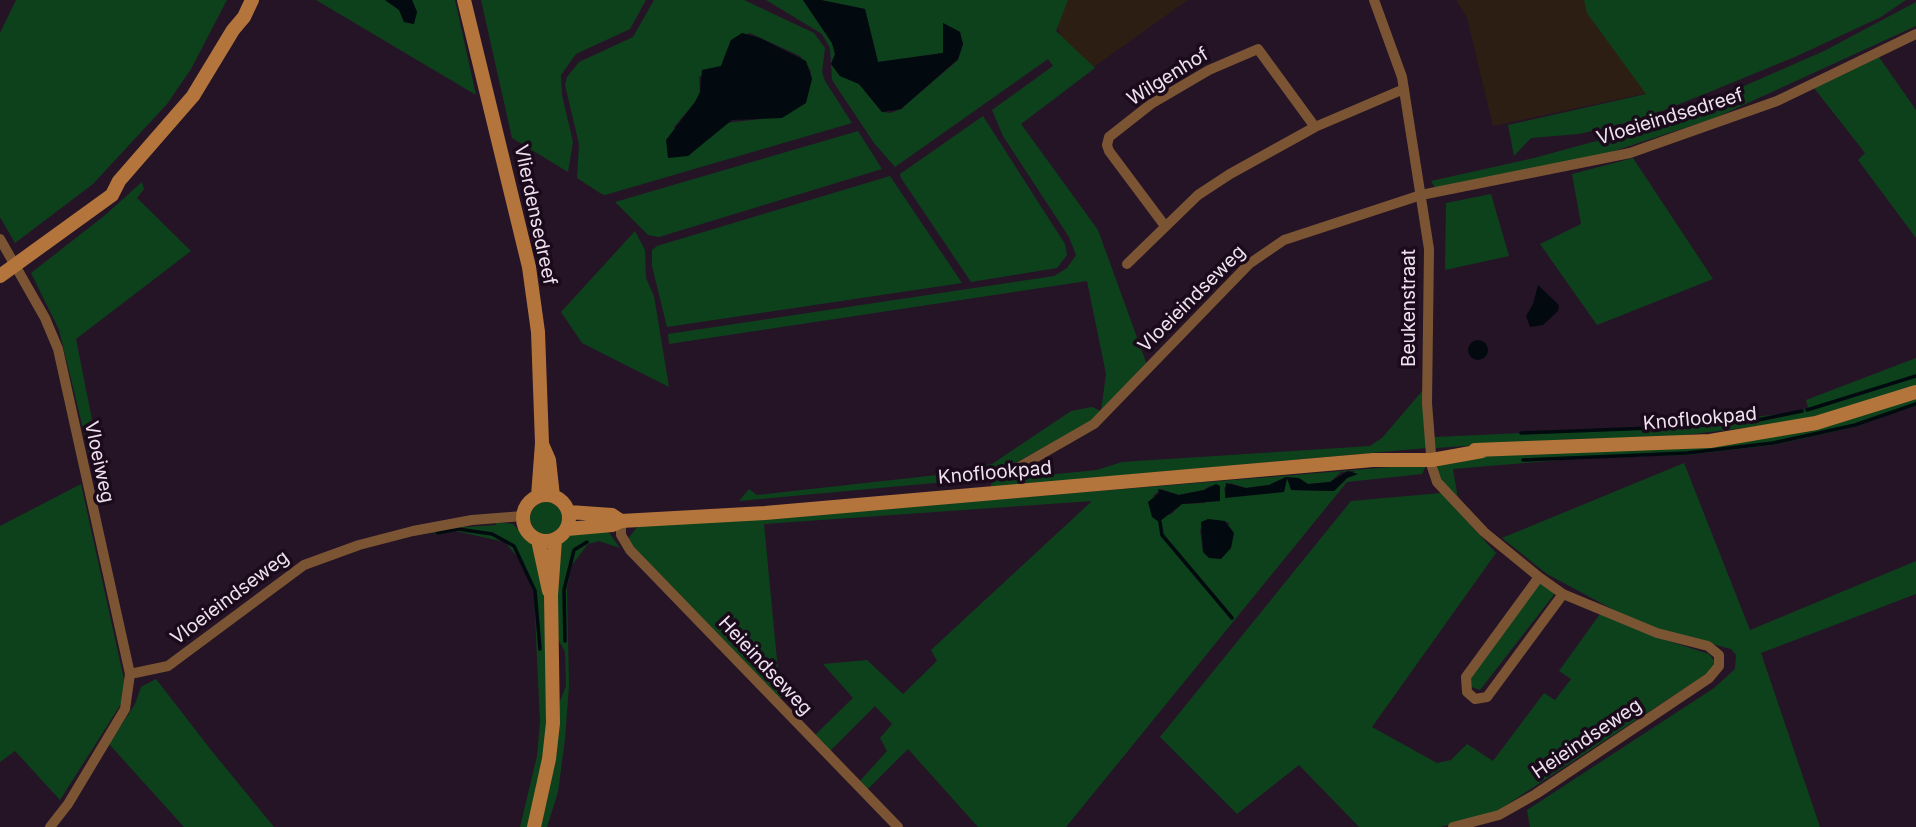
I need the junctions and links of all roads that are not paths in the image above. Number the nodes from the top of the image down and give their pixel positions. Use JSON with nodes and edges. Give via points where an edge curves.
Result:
{"nodes":[{"id":1,"x":244,"y":0,"type":"edge"},
{"id":2,"x":252,"y":0,"type":"edge"},
{"id":3,"x":464,"y":0,"type":"edge"},
{"id":4,"x":1374,"y":0,"type":"edge"},
{"id":5,"x":233,"y":30,"type":"junction"},
{"id":6,"x":1916,"y":34,"type":"edge"},
{"id":7,"x":1404,"y":89,"type":"junction"},
{"id":8,"x":1315,"y":127,"type":"junction"},
{"id":9,"x":1421,"y":195,"type":"junction"},
{"id":10,"x":1165,"y":226,"type":"junction"},
{"id":11,"x":0,"y":239,"type":"edge"},
{"id":12,"x":1127,"y":264,"type":"dead end"},
{"id":13,"x":15,"y":266,"type":"junction"},
{"id":14,"x":0,"y":276,"type":"edge"},
{"id":15,"x":1916,"y":392,"type":"edge"},
{"id":16,"x":1431,"y":456,"type":"junction"},
{"id":17,"x":1012,"y":471,"type":"dead end"},
{"id":18,"x":545,"y":496,"type":"junction"},
{"id":19,"x":569,"y":512,"type":"junction"},
{"id":20,"x":523,"y":516,"type":"junction"},
{"id":21,"x":621,"y":521,"type":"junction"},
{"id":22,"x":567,"y":529,"type":"junction"},
{"id":23,"x":538,"y":540,"type":"junction"},
{"id":24,"x":555,"y":540,"type":"junction"},
{"id":25,"x":1539,"y":578,"type":"junction"},
{"id":26,"x":1563,"y":594,"type":"junction"},
{"id":27,"x":551,"y":595,"type":"junction"},
{"id":28,"x":1719,"y":655,"type":"joint"},
{"id":29,"x":130,"y":674,"type":"junction"},
{"id":30,"x":50,"y":827,"type":"edge"},
{"id":31,"x":534,"y":827,"type":"edge"},
{"id":32,"x":898,"y":827,"type":"edge"},
{"id":33,"x":1453,"y":827,"type":"edge"}],
"edges":[{"from":1,"to":5,"type":"main road"},
{"from":2,"to":5,"type":"main road"},
{"from":3,"to":18,"type":"main road","name":"Vlierdensedreef","via":[[529,267],[538,332],[542,443],[549,460]]},
{"from":4,"to":7,"type":"street","name":"Beukenstraat"},
{"from":5,"to":13,"type":"main road","via":[[193,96],[112,195]]},
{"from":6,"to":9,"type":"street","name":"Vloeieindsedreef","via":[[1777,101],[1630,153]]},
{"from":7,"to":8,"type":"street"},
{"from":7,"to":9,"type":"street","name":"Beukenstraat"},
{"from":8,"to":10,"type":"street","via":[[1198,195]]},
{"from":8,"to":10,"type":"street","name":"Wilgenhof","via":[[1258,49],[1209,70],[1151,104],[1109,137],[1107,145]]},
{"from":9,"to":16,"type":"street","name":"Beukenstraat","via":[[1429,248],[1426,384]]},
{"from":9,"to":17,"type":"street","name":"Vloeieindseweg","via":[[1313,228],[1268,249],[1094,424]]},
{"from":10,"to":12,"type":"street"},
{"from":11,"to":13,"type":"street","name":"Vloeiweg"},
{"from":13,"to":14,"type":"main road"},
{"from":13,"to":29,"type":"street","name":"Vloeiweg","via":[[58,349]]},
{"from":15,"to":16,"type":"main road","name":"Knoflookpad","via":[[1816,423],[1710,441]]},
{"from":16,"to":21,"type":"main road","name":"Knoflookpad","via":[[765,513]]},
{"from":16,"to":25,"type":"street","name":"Beukenstraat","via":[[1437,482]]},
{"from":18,"to":19,"type":"main road","via":[[560,499]]},
{"from":18,"to":20,"type":"main road","via":[[528,504]]},
{"from":19,"to":21,"type":"main road","name":"Knoflookpad","via":[[612,515]]},
{"from":19,"to":22,"type":"main road"},
{"from":20,"to":23,"type":"main road","via":[[527,531]]},
{"from":20,"to":29,"type":"street","name":"Vloeieindseweg","via":[[413,531],[304,565],[167,666]]},
{"from":21,"to":22,"type":"main road","name":"Knoflookpad"},
{"from":21,"to":32,"type":"street","name":"Heieindseweg","via":[[621,535],[630,550]]},
{"from":22,"to":24,"type":"main road"},
{"from":23,"to":24,"type":"main road"},
{"from":23,"to":27,"type":"main road"},
{"from":24,"to":27,"type":"main road"},
{"from":25,"to":26,"type":"street","name":"Beukenstraat"},
{"from":25,"to":26,"type":"street","via":[[1466,677],[1467,692],[1475,699],[1487,697]]},
{"from":26,"to":28,"type":"street","name":"Beukenstraat","via":[[1657,633],[1708,646]]},
{"from":27,"to":31,"type":"main road","via":[[553,723]]},
{"from":28,"to":33,"type":"street","name":"Heieindseweg","via":[[1719,666],[1709,678],[1536,794],[1499,815]]},
{"from":29,"to":30,"type":"street","via":[[125,709]]}]}
